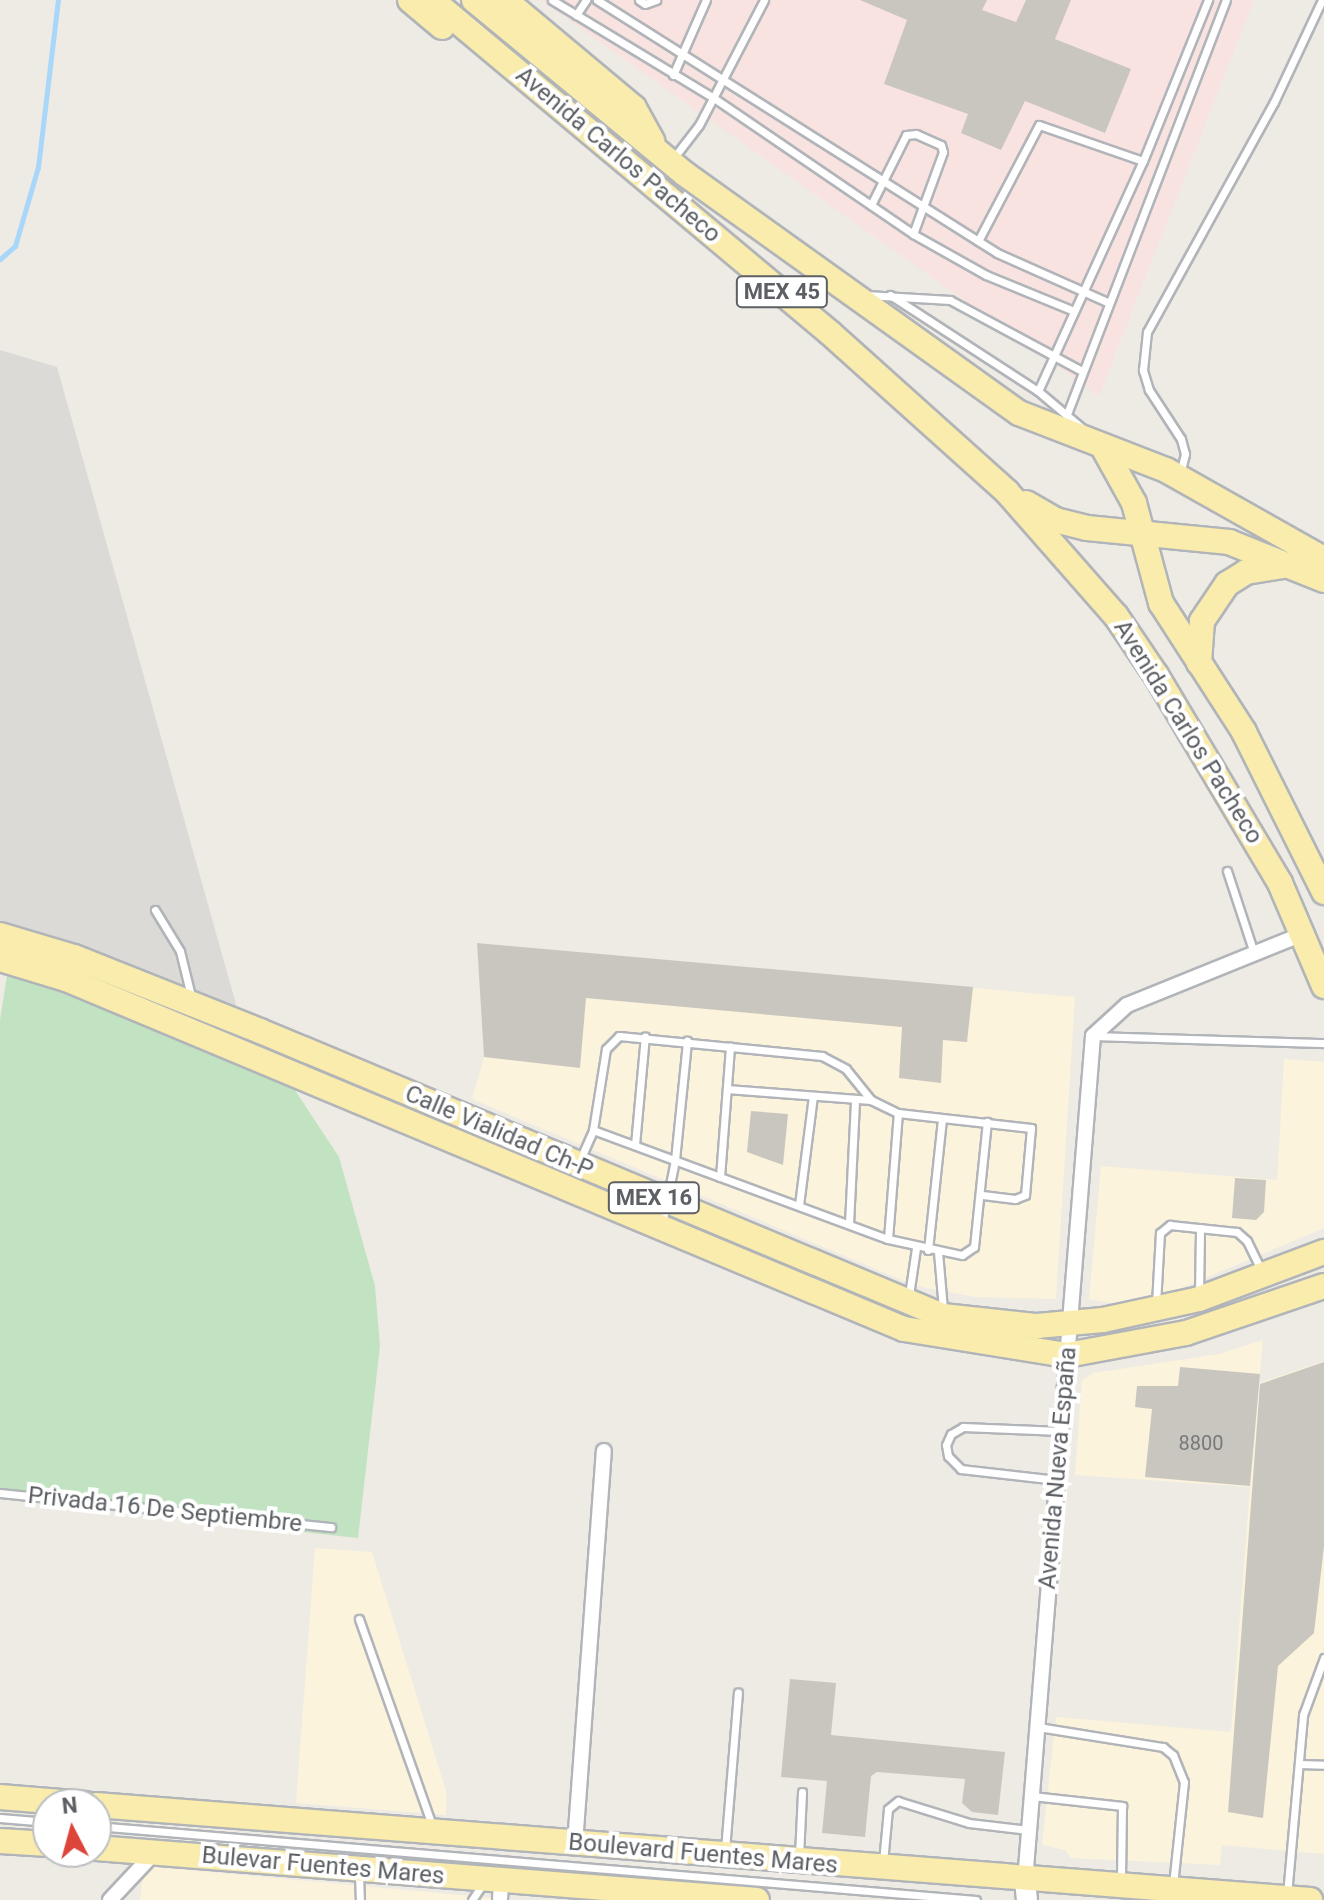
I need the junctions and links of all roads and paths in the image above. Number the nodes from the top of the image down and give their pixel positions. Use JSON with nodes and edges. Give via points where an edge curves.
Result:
{"nodes":[{"id":1,"x":410,"y":0,"type":"edge"},
{"id":2,"x":432,"y":0,"type":"edge"},
{"id":3,"x":474,"y":0,"type":"edge"},
{"id":4,"x":505,"y":0,"type":"edge"},
{"id":5,"x":552,"y":0,"type":"edge"},
{"id":6,"x":586,"y":0,"type":"edge"},
{"id":7,"x":597,"y":0,"type":"edge"},
{"id":8,"x":639,"y":0,"type":"edge"},
{"id":9,"x":656,"y":0,"type":"edge"},
{"id":10,"x":706,"y":0,"type":"edge"},
{"id":11,"x":764,"y":0,"type":"edge"},
{"id":12,"x":1208,"y":0,"type":"edge"},
{"id":13,"x":1226,"y":0,"type":"edge"},
{"id":14,"x":1322,"y":0,"type":"edge"},
{"id":15,"x":576,"y":15,"type":"junction"},
{"id":16,"x":683,"y":54,"type":"junction"},
{"id":17,"x":673,"y":75,"type":"junction"},
{"id":18,"x":725,"y":79,"type":"junction"},
{"id":19,"x":714,"y":98,"type":"junction"},
{"id":20,"x":664,"y":156,"type":"junction"},
{"id":21,"x":622,"y":158,"type":"junction"},
{"id":22,"x":1143,"y":161,"type":"junction"},
{"id":23,"x":882,"y":179,"type":"junction"},
{"id":24,"x":871,"y":205,"type":"junction"},
{"id":25,"x":925,"y":207,"type":"junction"},
{"id":26,"x":913,"y":234,"type":"junction"},
{"id":27,"x":978,"y":241,"type":"junction"},
{"id":28,"x":724,"y":242,"type":"junction"},
{"id":29,"x":1085,"y":293,"type":"junction"},
{"id":30,"x":848,"y":295,"type":"junction"},
{"id":31,"x":890,"y":295,"type":"junction"},
{"id":32,"x":1107,"y":302,"type":"junction"},
{"id":33,"x":1074,"y":311,"type":"junction"},
{"id":34,"x":1055,"y":356,"type":"junction"},
{"id":35,"x":1082,"y":371,"type":"junction"},
{"id":36,"x":1038,"y":391,"type":"junction"},
{"id":37,"x":1067,"y":414,"type":"junction"},
{"id":38,"x":1104,"y":449,"type":"junction"},
{"id":39,"x":1179,"y":478,"type":"junction"},
{"id":40,"x":1007,"y":492,"type":"junction"},
{"id":41,"x":1140,"y":529,"type":"junction"},
{"id":42,"x":1324,"y":559,"type":"edge"},
{"id":43,"x":1290,"y":565,"type":"junction"},
{"id":44,"x":1324,"y":580,"type":"edge"},
{"id":45,"x":1200,"y":666,"type":"junction"},
{"id":46,"x":1227,"y":871,"type":"dead end"},
{"id":47,"x":1324,"y":892,"type":"edge"},
{"id":48,"x":155,"y":910,"type":"dead end"},
{"id":49,"x":1305,"y":933,"type":"junction"},
{"id":50,"x":0,"y":935,"type":"edge"},
{"id":51,"x":1254,"y":953,"type":"junction"},
{"id":52,"x":0,"y":959,"type":"edge"},
{"id":53,"x":1324,"y":986,"type":"edge"},
{"id":54,"x":192,"y":1004,"type":"junction"},
{"id":55,"x":184,"y":1029,"type":"junction"},
{"id":56,"x":645,"y":1036,"type":"junction"},
{"id":57,"x":1093,"y":1036,"type":"junction"},
{"id":58,"x":687,"y":1041,"type":"junction"},
{"id":59,"x":1324,"y":1043,"type":"edge"},
{"id":60,"x":730,"y":1046,"type":"junction"},
{"id":61,"x":727,"y":1089,"type":"junction"},
{"id":62,"x":813,"y":1096,"type":"junction"},
{"id":63,"x":855,"y":1100,"type":"junction"},
{"id":64,"x":871,"y":1100,"type":"junction"},
{"id":65,"x":898,"y":1113,"type":"junction"},
{"id":66,"x":942,"y":1119,"type":"junction"},
{"id":67,"x":987,"y":1122,"type":"junction"},
{"id":68,"x":593,"y":1130,"type":"junction"},
{"id":69,"x":635,"y":1145,"type":"junction"},
{"id":70,"x":675,"y":1160,"type":"junction"},
{"id":71,"x":578,"y":1165,"type":"junction"},
{"id":72,"x":720,"y":1177,"type":"junction"},
{"id":73,"x":567,"y":1188,"type":"junction"},
{"id":74,"x":980,"y":1195,"type":"junction"},
{"id":75,"x":799,"y":1205,"type":"junction"},
{"id":76,"x":665,"y":1216,"type":"junction"},
{"id":77,"x":849,"y":1224,"type":"junction"},
{"id":78,"x":1200,"y":1228,"type":"junction"},
{"id":79,"x":888,"y":1239,"type":"junction"},
{"id":80,"x":916,"y":1248,"type":"junction"},
{"id":81,"x":928,"y":1250,"type":"junction"},
{"id":82,"x":938,"y":1252,"type":"junction"},
{"id":83,"x":1324,"y":1252,"type":"edge"},
{"id":84,"x":1263,"y":1275,"type":"junction"},
{"id":85,"x":1324,"y":1286,"type":"edge"},
{"id":86,"x":1199,"y":1299,"type":"junction"},
{"id":87,"x":1324,"y":1302,"type":"edge"},
{"id":88,"x":1156,"y":1310,"type":"junction"},
{"id":89,"x":906,"y":1317,"type":"junction"},
{"id":90,"x":1234,"y":1317,"type":"junction"},
{"id":91,"x":1070,"y":1324,"type":"junction"},
{"id":92,"x":944,"y":1327,"type":"junction"},
{"id":93,"x":1067,"y":1355,"type":"junction"},
{"id":94,"x":1061,"y":1431,"type":"junction"},
{"id":95,"x":604,"y":1451,"type":"dead end"},
{"id":96,"x":1057,"y":1480,"type":"junction"},
{"id":97,"x":0,"y":1493,"type":"edge"},
{"id":98,"x":331,"y":1527,"type":"dead end"},
{"id":99,"x":359,"y":1619,"type":"dead end"},
{"id":100,"x":1324,"y":1658,"type":"edge"},
{"id":101,"x":738,"y":1693,"type":"dead end"},
{"id":102,"x":1037,"y":1727,"type":"junction"},
{"id":103,"x":1299,"y":1764,"type":"junction"},
{"id":104,"x":1324,"y":1765,"type":"edge"},
{"id":105,"x":802,"y":1792,"type":"dead end"},
{"id":106,"x":1032,"y":1796,"type":"junction"},
{"id":107,"x":0,"y":1797,"type":"edge"},
{"id":108,"x":32,"y":1800,"type":"edge"},
{"id":109,"x":112,"y":1806,"type":"edge"},
{"id":110,"x":0,"y":1818,"type":"edge"},
{"id":111,"x":32,"y":1821,"type":"edge"},
{"id":112,"x":112,"y":1827,"type":"edge"},
{"id":113,"x":1029,"y":1830,"type":"junction"},
{"id":114,"x":434,"y":1833,"type":"junction"},
{"id":115,"x":0,"y":1841,"type":"edge"},
{"id":116,"x":32,"y":1843,"type":"edge"},
{"id":117,"x":575,"y":1844,"type":"junction"},
{"id":118,"x":112,"y":1849,"type":"edge"},
{"id":119,"x":156,"y":1851,"type":"junction"},
{"id":120,"x":725,"y":1856,"type":"junction"},
{"id":121,"x":798,"y":1862,"type":"junction"},
{"id":122,"x":359,"y":1868,"type":"junction"},
{"id":123,"x":883,"y":1868,"type":"junction"},
{"id":124,"x":1121,"y":1888,"type":"junction"},
{"id":125,"x":1026,"y":1890,"type":"edge"},
{"id":126,"x":490,"y":1891,"type":"edge"},
{"id":127,"x":1172,"y":1891,"type":"junction"},
{"id":128,"x":606,"y":1895,"type":"edge"},
{"id":129,"x":1298,"y":1899,"type":"edge"},
{"id":130,"x":110,"y":1900,"type":"edge"},
{"id":131,"x":360,"y":1900,"type":"edge"},
{"id":132,"x":757,"y":1900,"type":"edge"},
{"id":133,"x":976,"y":1900,"type":"edge"}],
"edges":[{"from":1,"to":28,"type":"main road","via":[[605,162]]},
{"from":2,"to":21,"type":"main road","name":"Avenida Carlos Pacheco","number":"MEX 45"},
{"from":3,"to":20,"type":"main road","name":"Avenida Carlos Pacheco","number":"MEX 45"},
{"from":4,"to":20,"type":"main road","via":[[634,108]]},
{"from":5,"to":15,"type":"lane"},
{"from":6,"to":15,"type":"lane"},
{"from":7,"to":16,"type":"lane"},
{"from":8,"to":9,"type":"lane"},
{"from":10,"to":16,"type":"lane"},
{"from":11,"to":18,"type":"lane"},
{"from":12,"to":22,"type":"lane"},
{"from":13,"to":32,"type":"lane"},
{"from":14,"to":39,"type":"lane","via":[[1274,102],[1147,332],[1143,370],[1149,390],[1184,446]]},
{"from":15,"to":17,"type":"lane"},
{"from":16,"to":17,"type":"lane"},
{"from":16,"to":18,"type":"lane"},
{"from":17,"to":19,"type":"lane"},
{"from":18,"to":19,"type":"lane"},
{"from":18,"to":23,"type":"lane"},
{"from":19,"to":20,"type":"lane"},
{"from":19,"to":24,"type":"lane"},
{"from":20,"to":21,"type":"main road"},
{"from":20,"to":30,"type":"main road","name":"Avenida Carlos Pacheco","number":"MEX 45"},
{"from":21,"to":28,"type":"main road","name":"Avenida Carlos Pacheco","number":"MEX 45"},
{"from":22,"to":27,"type":"lane","via":[[1039,125]]},
{"from":22,"to":29,"type":"lane"},
{"from":23,"to":24,"type":"lane"},
{"from":23,"to":25,"type":"lane"},
{"from":23,"to":25,"type":"lane","via":[[906,135],[941,145]]},
{"from":24,"to":26,"type":"lane"},
{"from":25,"to":26,"type":"lane"},
{"from":25,"to":27,"type":"lane"},
{"from":26,"to":33,"type":"lane","via":[[986,275]]},
{"from":27,"to":29,"type":"lane"},
{"from":28,"to":40,"type":"main road","name":"Avenida Carlos Pacheco","number":"MEX 45"},
{"from":29,"to":32,"type":"lane"},
{"from":29,"to":33,"type":"lane"},
{"from":30,"to":31,"type":"lane"},
{"from":30,"to":38,"type":"main road","name":"Avenida Carlos Pacheco","number":"MEX 45","via":[[1019,413]]},
{"from":31,"to":34,"type":"lane","via":[[950,300]]},
{"from":31,"to":36,"type":"lane"},
{"from":32,"to":35,"type":"lane"},
{"from":33,"to":34,"type":"lane"},
{"from":34,"to":35,"type":"lane"},
{"from":34,"to":36,"type":"lane"},
{"from":35,"to":37,"type":"lane"},
{"from":36,"to":37,"type":"lane"},
{"from":37,"to":38,"type":"lane"},
{"from":38,"to":39,"type":"main road"},
{"from":38,"to":41,"type":"main road","name":"Avenida Carlos Pacheco","via":[[1134,503]]},
{"from":39,"to":42,"type":"main road"},
{"from":40,"to":41,"type":"main road","via":[[1055,520],[1087,528]]},
{"from":40,"to":49,"type":"main road","name":"Avenida Carlos Pacheco","number":"MEX 45","via":[[1116,616],[1148,663],[1223,781]]},
{"from":41,"to":43,"type":"main road","via":[[1229,542]]},
{"from":41,"to":45,"type":"main road","name":"Avenida Carlos Pacheco","via":[[1161,603]]},
{"from":43,"to":44,"type":"main road"},
{"from":43,"to":45,"type":"main road","via":[[1246,572],[1227,584],[1202,621]]},
{"from":45,"to":47,"type":"main road","name":"Avenida Carlos Pacheco","via":[[1275,788]]},
{"from":46,"to":51,"type":"lane"},
{"from":48,"to":54,"type":"lane","via":[[180,951]]},
{"from":49,"to":51,"type":"street"},
{"from":49,"to":53,"type":"main road","name":"Avenida Carlos Pacheco","number":"MEX 45"},
{"from":50,"to":54,"type":"main road","name":"Calle Vialidad Ch-P","number":"MEX 16","via":[[74,957]]},
{"from":51,"to":57,"type":"street","via":[[1127,1005]]},
{"from":52,"to":55,"type":"main road","name":"Calle Vialidad Ch-P","number":"MEX 16","via":[[66,979]]},
{"from":54,"to":55,"type":"lane"},
{"from":54,"to":71,"type":"main road","name":"Calle Vialidad Ch-P","number":"MEX 16"},
{"from":55,"to":73,"type":"main road","name":"Calle Vialidad Ch-P","number":"MEX 16"},
{"from":56,"to":58,"type":"lane"},
{"from":56,"to":68,"type":"lane","via":[[619,1036],[606,1049]]},
{"from":56,"to":69,"type":"lane"},
{"from":57,"to":59,"type":"lane"},
{"from":57,"to":91,"type":"street","name":"Avenida Nueva España"},
{"from":58,"to":60,"type":"lane"},
{"from":58,"to":70,"type":"lane"},
{"from":60,"to":61,"type":"lane"},
{"from":60,"to":64,"type":"lane","via":[[822,1056],[846,1069]]},
{"from":61,"to":62,"type":"lane"},
{"from":61,"to":72,"type":"lane"},
{"from":62,"to":63,"type":"lane"},
{"from":62,"to":75,"type":"lane"},
{"from":63,"to":64,"type":"lane"},
{"from":63,"to":77,"type":"lane"},
{"from":64,"to":65,"type":"lane"},
{"from":65,"to":66,"type":"lane"},
{"from":65,"to":79,"type":"lane"},
{"from":66,"to":67,"type":"lane"},
{"from":66,"to":81,"type":"lane"},
{"from":67,"to":74,"type":"lane"},
{"from":67,"to":74,"type":"lane","via":[[1029,1126],[1034,1135],[1025,1195]]},
{"from":68,"to":69,"type":"lane"},
{"from":68,"to":71,"type":"lane"},
{"from":69,"to":70,"type":"lane"},
{"from":70,"to":72,"type":"lane"},
{"from":70,"to":76,"type":"lane"},
{"from":71,"to":73,"type":"lane"},
{"from":71,"to":76,"type":"main road","name":"Calle Vialidad Ch-P","number":"MEX 16"},
{"from":72,"to":75,"type":"lane"},
{"from":73,"to":76,"type":"main road","name":"Calle Vialidad Ch-P","number":"MEX 16"},
{"from":74,"to":82,"type":"lane","via":[[971,1251]]},
{"from":75,"to":77,"type":"lane"},
{"from":76,"to":89,"type":"main road","name":"Calle Vialidad Ch-P","number":"MEX 16"},
{"from":77,"to":79,"type":"lane"},
{"from":78,"to":84,"type":"lane","via":[[1229,1229],[1243,1237]]},
{"from":78,"to":86,"type":"lane"},
{"from":78,"to":88,"type":"lane","via":[[1170,1225],[1160,1233]]},
{"from":79,"to":80,"type":"lane"},
{"from":80,"to":81,"type":"lane"},
{"from":80,"to":89,"type":"lane"},
{"from":81,"to":82,"type":"lane"},
{"from":82,"to":92,"type":"lane"},
{"from":83,"to":84,"type":"main road","name":"Calle Vialidad Ch-P","number":"MEX 16"},
{"from":84,"to":86,"type":"main road","name":"Calle Vialidad Ch-P","number":"MEX 16"},
{"from":85,"to":90,"type":"main road","name":"Calle Vialidad Ch-P","number":"MEX 16"},
{"from":86,"to":88,"type":"main road","name":"Calle Vialidad Ch-P","number":"MEX 16"},
{"from":87,"to":90,"type":"main road"},
{"from":88,"to":91,"type":"main road","name":"Calle Vialidad Ch-P","number":"MEX 16"},
{"from":89,"to":92,"type":"main road","name":"Calle Vialidad Ch-P","number":"MEX 16"},
{"from":90,"to":93,"type":"main road","name":"Calle Vialidad Ch-P","number":"MEX 16","via":[[1140,1344]]},
{"from":91,"to":92,"type":"main road","name":"Calle Vialidad Ch-P","number":"MEX 16"},
{"from":91,"to":93,"type":"street","name":"Avenida Nueva España"},
{"from":92,"to":93,"type":"main road","name":"Calle Vialidad Ch-P","number":"MEX 16"},
{"from":93,"to":94,"type":"street","name":"Avenida Nueva España"},
{"from":94,"to":96,"type":"street","name":"Avenida Nueva España"},
{"from":94,"to":96,"type":"lane","via":[[963,1427],[946,1445],[948,1456],[961,1469]]},
{"from":95,"to":117,"type":"street"},
{"from":96,"to":102,"type":"street","name":"Avenida Nueva España"},
{"from":97,"to":98,"type":"lane","name":"Privada 16 De Septiembre"},
{"from":99,"to":114,"type":"lane"},
{"from":100,"to":103,"type":"lane","via":[[1303,1715]]},
{"from":101,"to":120,"type":"lane"},
{"from":102,"to":106,"type":"street","name":"Avenida Nueva España"},
{"from":102,"to":127,"type":"lane","via":[[1163,1747],[1173,1755],[1184,1782]]},
{"from":103,"to":104,"type":"lane"},
{"from":103,"to":129,"type":"lane"},
{"from":105,"to":121,"type":"lane"},
{"from":106,"to":113,"type":"street","name":"Avenida Nueva España"},
{"from":106,"to":124,"type":"lane","via":[[1122,1806]]},
{"from":107,"to":108,"type":"main road"},
{"from":109,"to":114,"type":"main road","name":"Boulevard Fuentes Mares"},
{"from":110,"to":111,"type":"lane"},
{"from":112,"to":133,"type":"lane"},
{"from":113,"to":123,"type":"lane","via":[[969,1823],[898,1801],[888,1809]]},
{"from":113,"to":125,"type":"street","name":"Avenida Nueva España"},
{"from":114,"to":117,"type":"main road","name":"Boulevard Fuentes Mares"},
{"from":115,"to":116,"type":"main road"},
{"from":117,"to":120,"type":"main road","name":"Boulevard Fuentes Mares"},
{"from":118,"to":119,"type":"main road","name":"Bulevar Fuentes Mares"},
{"from":119,"to":122,"type":"main road","name":"Bulevar Fuentes Mares"},
{"from":119,"to":130,"type":"street"},
{"from":120,"to":121,"type":"main road","name":"Boulevard Fuentes Mares"},
{"from":121,"to":123,"type":"main road","name":"Boulevard Fuentes Mares"},
{"from":122,"to":126,"type":"main road","name":"Bulevar Fuentes Mares"},
{"from":122,"to":131,"type":"lane"},
{"from":123,"to":125,"type":"main road","name":"Boulevard Fuentes Mares"},
{"from":124,"to":125,"type":"main road","name":"Boulevard Fuentes Mares"},
{"from":124,"to":127,"type":"main road","name":"Boulevard Fuentes Mares"},
{"from":126,"to":128,"type":"main road","name":"Bulevar Fuentes Mares"},
{"from":127,"to":129,"type":"main road","name":"Boulevard Fuentes Mares"},
{"from":128,"to":132,"type":"main road","name":"Boulevard Fuentes Mares"}]}
